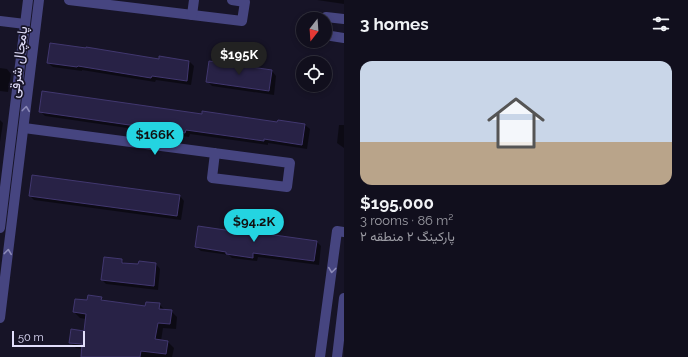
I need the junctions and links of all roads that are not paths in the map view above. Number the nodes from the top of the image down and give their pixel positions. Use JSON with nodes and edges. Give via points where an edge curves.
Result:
{"nodes":[{"id":1,"x":28,"y":0,"type":"edge"},
{"id":2,"x":39,"y":0,"type":"edge"},
{"id":3,"x":69,"y":0,"type":"edge"},
{"id":4,"x":194,"y":0,"type":"edge"},
{"id":5,"x":232,"y":0,"type":"edge"},
{"id":6,"x":192,"y":15,"type":"junction"},
{"id":7,"x":332,"y":18,"type":"edge"},
{"id":8,"x":344,"y":19,"type":"edge"},
{"id":9,"x":0,"y":21,"type":"edge"},
{"id":10,"x":25,"y":24,"type":"junction"},
{"id":11,"x":332,"y":36,"type":"edge"},
{"id":12,"x":344,"y":38,"type":"edge"},
{"id":13,"x":24,"y":128,"type":"junction"},
{"id":14,"x":215,"y":153,"type":"junction"},
{"id":15,"x":4,"y":156,"type":"edge"},
{"id":16,"x":0,"y":228,"type":"edge"},
{"id":17,"x":340,"y":231,"type":"edge"},
{"id":18,"x":344,"y":298,"type":"edge"},
{"id":19,"x":0,"y":318,"type":"edge"},
{"id":20,"x":339,"y":351,"type":"edge"},
{"id":21,"x":320,"y":357,"type":"edge"}],
"edges":[{"from":1,"to":10,"type":"street","name":"پامچال شرقی"},
{"from":13,"to":2,"type":"street","name":"پامچال شرقی","one_way":true},
{"from":3,"to":6,"type":"street"},
{"from":4,"to":6,"type":"street"},
{"from":5,"to":6,"type":"street","via":[[244,2],[242,21]]},
{"from":7,"to":8,"type":"street"},
{"from":9,"to":10,"type":"street"},
{"from":10,"to":15,"type":"street","name":"پامچال شرقی"},
{"from":11,"to":12,"type":"street"},
{"from":13,"to":14,"type":"street"},
{"from":19,"to":13,"type":"street","name":"پامچال شرقی","one_way":true},
{"from":14,"to":14,"type":"street","via":[[290,163],[288,187],[212,178]]},
{"from":15,"to":16,"type":"street","name":"پامچال شرقی"},
{"from":17,"to":21,"type":"street","one_way":true},
{"from":18,"to":20,"type":"street"}]}
